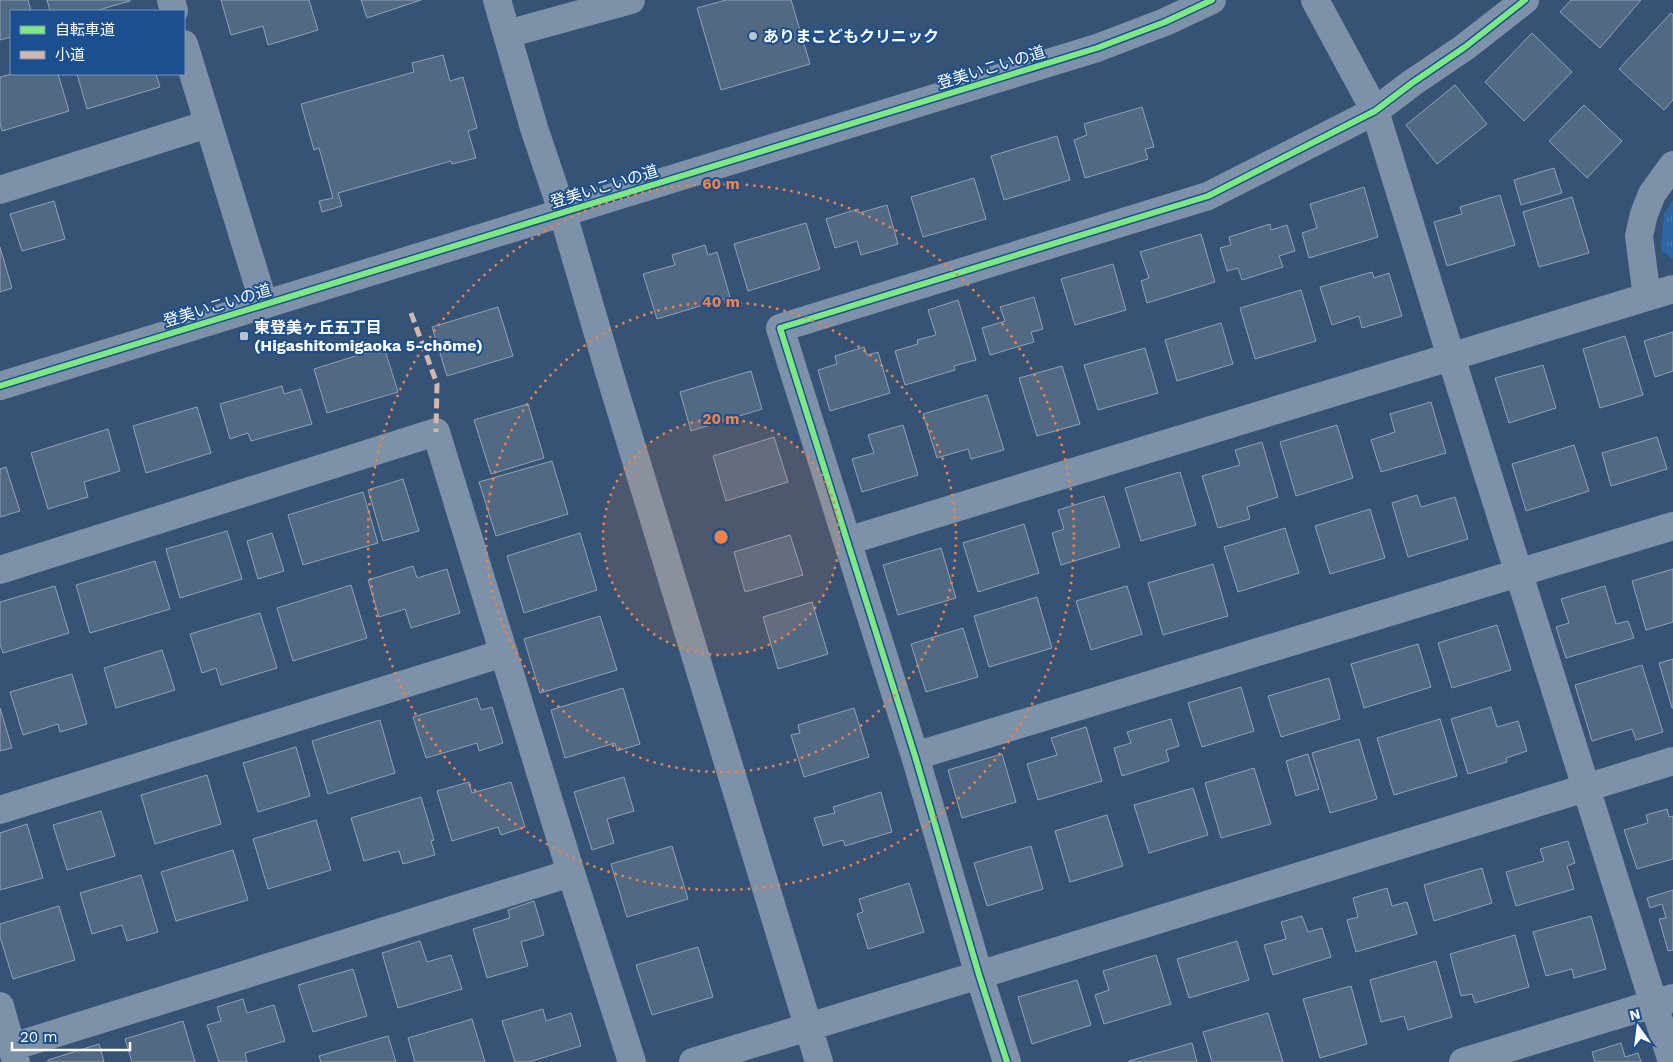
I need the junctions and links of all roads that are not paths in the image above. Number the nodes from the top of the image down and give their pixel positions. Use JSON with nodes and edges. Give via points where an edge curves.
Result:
{"nodes":[{"id":1,"x":497,"y":0,"type":"edge"},
{"id":2,"x":630,"y":0,"type":"edge"},
{"id":3,"x":1212,"y":0,"type":"edge"},
{"id":4,"x":1315,"y":0,"type":"edge"},
{"id":5,"x":1525,"y":0,"type":"edge"},
{"id":6,"x":507,"y":34,"type":"junction"},
{"id":7,"x":185,"y":47,"type":"edge"},
{"id":8,"x":1375,"y":111,"type":"junction"},
{"id":9,"x":208,"y":124,"type":"junction"},
{"id":10,"x":1673,"y":165,"type":"edge"},
{"id":11,"x":0,"y":190,"type":"edge"},
{"id":12,"x":563,"y":214,"type":"junction"},
{"id":13,"x":1673,"y":289,"type":"edge"},
{"id":14,"x":1648,"y":297,"type":"junction"},
{"id":15,"x":264,"y":304,"type":"junction"},
{"id":16,"x":1451,"y":357,"type":"junction"},
{"id":17,"x":0,"y":386,"type":"edge"},
{"id":18,"x":1673,"y":526,"type":"edge"},
{"id":19,"x":847,"y":541,"type":"junction"},
{"id":20,"x":0,"y":570,"type":"edge"},
{"id":21,"x":1519,"y":573,"type":"junction"},
{"id":22,"x":504,"y":653,"type":"junction"},
{"id":23,"x":915,"y":756,"type":"junction"},
{"id":24,"x":1673,"y":761,"type":"edge"},
{"id":25,"x":1586,"y":787,"type":"junction"},
{"id":26,"x":0,"y":810,"type":"edge"},
{"id":27,"x":571,"y":873,"type":"junction"},
{"id":28,"x":979,"y":975,"type":"junction"},
{"id":29,"x":1663,"y":1000,"type":"edge"},
{"id":30,"x":0,"y":1006,"type":"edge"},
{"id":31,"x":808,"y":1026,"type":"junction"},
{"id":32,"x":14,"y":1054,"type":"edge"},
{"id":33,"x":632,"y":1062,"type":"edge"},
{"id":34,"x":693,"y":1062,"type":"edge"},
{"id":35,"x":819,"y":1062,"type":"edge"},
{"id":36,"x":1007,"y":1062,"type":"edge"},
{"id":37,"x":1463,"y":1062,"type":"edge"},
{"id":38,"x":1672,"y":1062,"type":"edge"}],
"edges":[{"from":1,"to":6,"type":"street"},
{"from":2,"to":6,"type":"street"},
{"from":3,"to":12,"type":"street","name":"登美いこいの道","via":[[1097,48]]},
{"from":4,"to":8,"type":"street"},
{"from":5,"to":8,"type":"street"},
{"from":6,"to":12,"type":"street"},
{"from":7,"to":9,"type":"street"},
{"from":8,"to":16,"type":"street"},
{"from":8,"to":19,"type":"street","via":[[1208,196],[780,328]]},
{"from":9,"to":11,"type":"street"},
{"from":9,"to":15,"type":"street"},
{"from":10,"to":14,"type":"street","via":[[1652,194],[1639,236]]},
{"from":12,"to":15,"type":"street","name":"登美いこいの道"},
{"from":12,"to":31,"type":"street"},
{"from":13,"to":14,"type":"street"},
{"from":14,"to":16,"type":"street"},
{"from":15,"to":17,"type":"street","name":"登美いこいの道"},
{"from":16,"to":19,"type":"street"},
{"from":16,"to":21,"type":"street"},
{"from":18,"to":21,"type":"street"},
{"from":19,"to":23,"type":"street"},
{"from":20,"to":22,"type":"street","via":[[436,432]]},
{"from":21,"to":23,"type":"street"},
{"from":21,"to":25,"type":"street"},
{"from":22,"to":26,"type":"street"},
{"from":22,"to":27,"type":"street"},
{"from":23,"to":28,"type":"street"},
{"from":24,"to":25,"type":"street"},
{"from":25,"to":28,"type":"street"},
{"from":25,"to":29,"type":"street"},
{"from":27,"to":32,"type":"street"},
{"from":27,"to":33,"type":"street"},
{"from":28,"to":31,"type":"street"},
{"from":28,"to":36,"type":"street"},
{"from":29,"to":37,"type":"street"},
{"from":29,"to":38,"type":"street"},
{"from":30,"to":32,"type":"street"},
{"from":31,"to":34,"type":"street"},
{"from":31,"to":35,"type":"street"}]}
